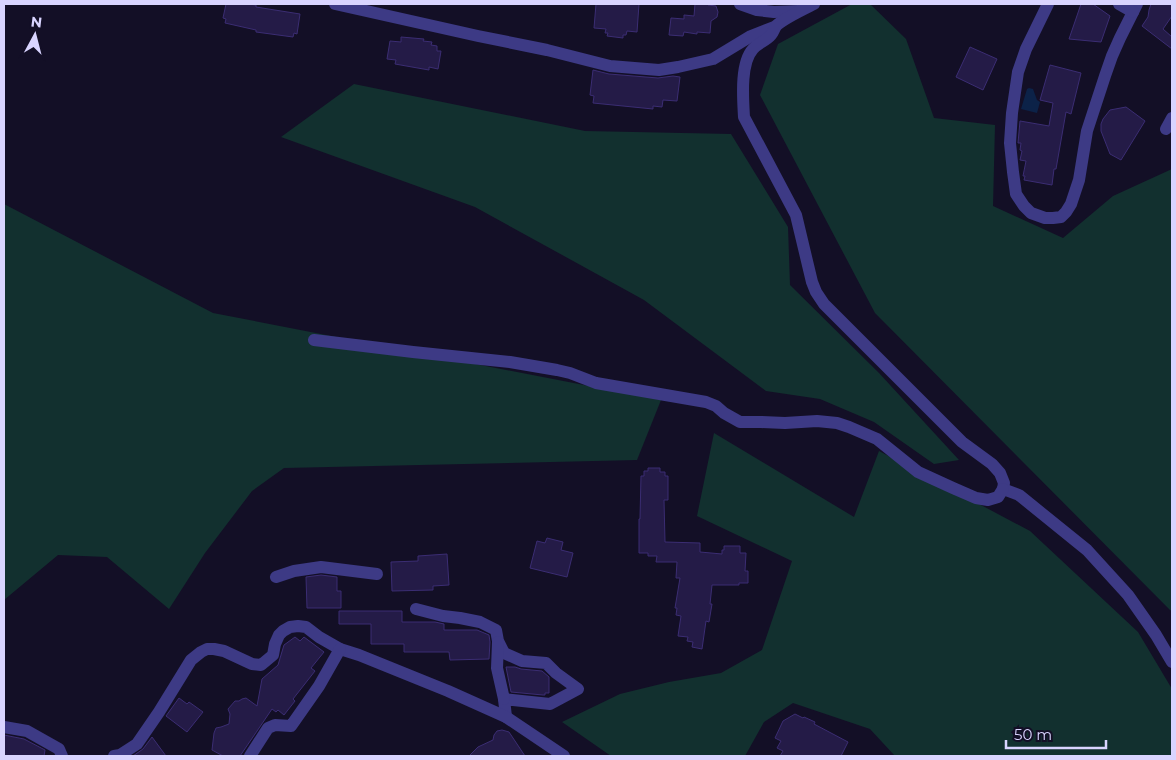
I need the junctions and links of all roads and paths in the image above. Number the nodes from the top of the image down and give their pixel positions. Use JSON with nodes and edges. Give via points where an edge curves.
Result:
{"nodes":[{"id":1,"x":335,"y":4,"type":"edge"},
{"id":2,"x":740,"y":4,"type":"edge"},
{"id":3,"x":814,"y":4,"type":"edge"},
{"id":4,"x":1048,"y":4,"type":"edge"},
{"id":5,"x":1120,"y":4,"type":"edge"},
{"id":6,"x":1135,"y":8,"type":"edge"},
{"id":7,"x":800,"y":11,"type":"junction"},
{"id":8,"x":776,"y":26,"type":"junction"},
{"id":9,"x":314,"y":340,"type":"dead end"},
{"id":10,"x":1003,"y":489,"type":"junction"},
{"id":11,"x":376,"y":574,"type":"dead end"},
{"id":12,"x":276,"y":578,"type":"dead end"},
{"id":13,"x":416,"y":609,"type":"dead end"},
{"id":14,"x":498,"y":641,"type":"junction"},
{"id":15,"x":340,"y":649,"type":"junction"},
{"id":16,"x":1172,"y":662,"type":"edge"},
{"id":17,"x":504,"y":699,"type":"junction"},
{"id":18,"x":506,"y":717,"type":"junction"},
{"id":19,"x":4,"y":727,"type":"edge"},
{"id":20,"x":62,"y":756,"type":"edge"},
{"id":21,"x":114,"y":756,"type":"edge"},
{"id":22,"x":250,"y":756,"type":"edge"},
{"id":23,"x":564,"y":756,"type":"edge"}],
"edges":[{"from":1,"to":8,"type":"street","via":[[610,66],[659,70],[713,59],[751,36]]},
{"from":2,"to":7,"type":"street","via":[[774,12]]},
{"from":3,"to":7,"type":"street"},
{"from":4,"to":6,"type":"street","via":[[1018,72],[1010,143],[1016,194],[1031,214],[1045,218],[1061,217],[1071,204],[1105,76]]},
{"from":5,"to":6,"type":"street"},
{"from":7,"to":8,"type":"street"},
{"from":8,"to":10,"type":"street","via":[[772,34],[750,51],[745,68],[744,117],[796,215],[816,292],[839,321],[962,442],[992,464],[1000,473]]},
{"from":9,"to":10,"type":"street","via":[[557,370],[596,383],[706,402],[740,422],[837,423],[877,439],[918,472],[976,498],[988,500],[998,497]]},
{"from":10,"to":16,"type":"street","via":[[1019,495],[1087,550],[1128,595]]},
{"from":11,"to":12,"type":"street","via":[[321,567],[294,571]]},
{"from":13,"to":14,"type":"street","via":[[480,622],[496,630]]},
{"from":14,"to":17,"type":"street","via":[[497,668]]},
{"from":14,"to":17,"type":"street","via":[[504,653],[522,661],[546,663],[578,689],[550,704]]},
{"from":15,"to":18,"type":"street"},
{"from":15,"to":21,"type":"street","via":[[306,627],[298,626],[290,627],[279,635],[273,655],[261,664],[252,664],[224,651],[207,649],[191,660],[136,744]]},
{"from":15,"to":22,"type":"street","via":[[291,726],[275,724],[268,728]]},
{"from":17,"to":18,"type":"street"},
{"from":18,"to":23,"type":"street"},
{"from":19,"to":20,"type":"street","via":[[27,731],[59,749]]}]}
